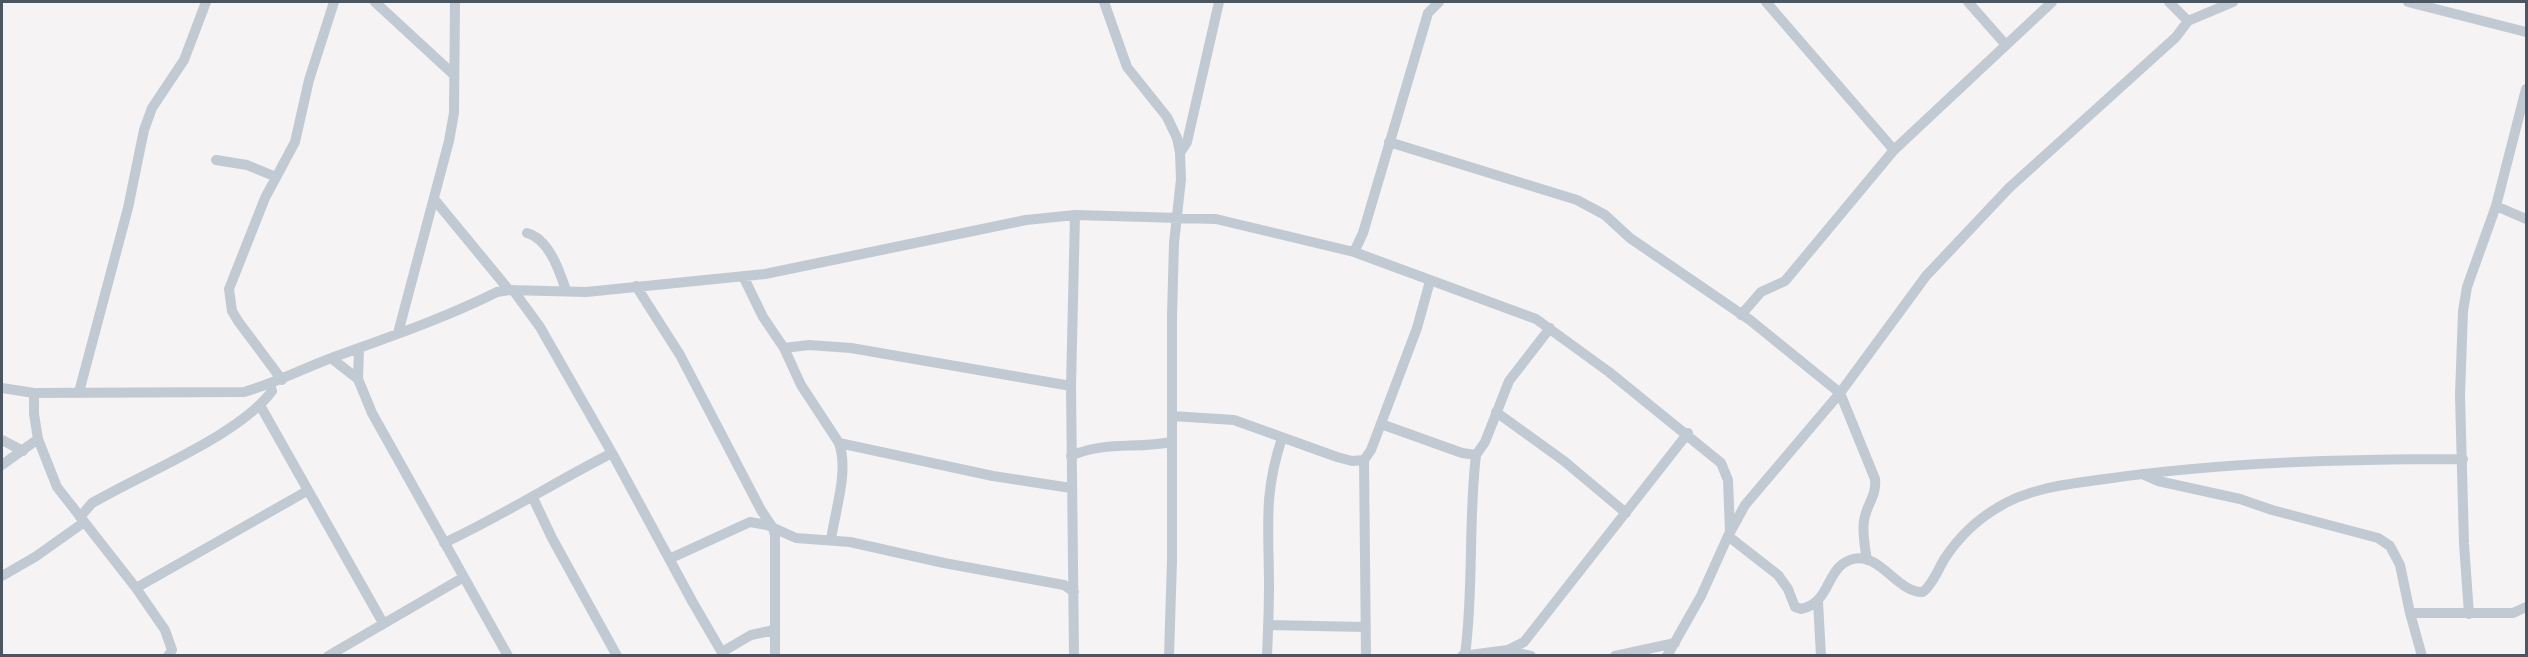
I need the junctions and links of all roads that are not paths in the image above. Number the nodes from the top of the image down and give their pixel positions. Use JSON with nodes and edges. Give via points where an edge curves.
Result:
{"nodes":[{"id":1,"x":206,"y":2,"type":"edge"},
{"id":2,"x":334,"y":2,"type":"edge"},
{"id":3,"x":375,"y":2,"type":"edge"},
{"id":4,"x":455,"y":2,"type":"edge"},
{"id":5,"x":1104,"y":2,"type":"edge"},
{"id":6,"x":1219,"y":2,"type":"edge"},
{"id":7,"x":1439,"y":2,"type":"edge"},
{"id":8,"x":1766,"y":2,"type":"edge"},
{"id":9,"x":1968,"y":2,"type":"edge"},
{"id":10,"x":2052,"y":2,"type":"edge"},
{"id":11,"x":2169,"y":2,"type":"edge"},
{"id":12,"x":2233,"y":2,"type":"edge"},
{"id":13,"x":2408,"y":2,"type":"edge"},
{"id":14,"x":2432,"y":4,"type":"edge"},
{"id":15,"x":1428,"y":7,"type":"edge"},
{"id":16,"x":2188,"y":21,"type":"junction"},
{"id":17,"x":2526,"y":32,"type":"edge"},
{"id":18,"x":2006,"y":45,"type":"junction"},
{"id":19,"x":453,"y":74,"type":"junction"},
{"id":20,"x":2526,"y":89,"type":"edge"},
{"id":21,"x":1389,"y":142,"type":"junction"},
{"id":22,"x":1894,"y":150,"type":"junction"},
{"id":23,"x":1180,"y":153,"type":"junction"},
{"id":24,"x":216,"y":160,"type":"dead end"},
{"id":25,"x":276,"y":177,"type":"junction"},
{"id":26,"x":434,"y":199,"type":"junction"},
{"id":27,"x":2496,"y":206,"type":"junction"},
{"id":28,"x":1075,"y":215,"type":"junction"},
{"id":29,"x":1177,"y":219,"type":"junction"},
{"id":30,"x":2526,"y":219,"type":"edge"},
{"id":31,"x":527,"y":233,"type":"dead end"},
{"id":32,"x":1354,"y":252,"type":"junction"},
{"id":33,"x":743,"y":276,"type":"junction"},
{"id":34,"x":1430,"y":281,"type":"junction"},
{"id":35,"x":636,"y":286,"type":"junction"},
{"id":36,"x":511,"y":290,"type":"junction"},
{"id":37,"x":566,"y":290,"type":"junction"},
{"id":38,"x":1742,"y":315,"type":"junction"},
{"id":39,"x":1550,"y":328,"type":"junction"},
{"id":40,"x":398,"y":333,"type":"junction"},
{"id":41,"x":359,"y":348,"type":"junction"},
{"id":42,"x":784,"y":348,"type":"junction"},
{"id":43,"x":331,"y":358,"type":"junction"},
{"id":44,"x":358,"y":379,"type":"junction"},
{"id":45,"x":282,"y":380,"type":"junction"},
{"id":46,"x":270,"y":384,"type":"junction"},
{"id":47,"x":1071,"y":386,"type":"junction"},
{"id":48,"x":2,"y":388,"type":"edge"},
{"id":49,"x":79,"y":392,"type":"junction"},
{"id":50,"x":34,"y":393,"type":"junction"},
{"id":51,"x":1840,"y":393,"type":"junction"},
{"id":52,"x":261,"y":407,"type":"junction"},
{"id":53,"x":1496,"y":412,"type":"junction"},
{"id":54,"x":1172,"y":416,"type":"junction"},
{"id":55,"x":1381,"y":424,"type":"junction"},
{"id":56,"x":1688,"y":433,"type":"junction"},
{"id":57,"x":1282,"y":438,"type":"junction"},
{"id":58,"x":39,"y":439,"type":"junction"},
{"id":59,"x":2,"y":440,"type":"edge"},
{"id":60,"x":1171,"y":441,"type":"junction"},
{"id":61,"x":839,"y":443,"type":"junction"},
{"id":62,"x":23,"y":451,"type":"junction"},
{"id":63,"x":612,"y":453,"type":"junction"},
{"id":64,"x":1476,"y":455,"type":"junction"},
{"id":65,"x":1071,"y":456,"type":"junction"},
{"id":66,"x":2463,"y":459,"type":"junction"},
{"id":67,"x":1364,"y":460,"type":"junction"},
{"id":68,"x":2,"y":465,"type":"edge"},
{"id":69,"x":2141,"y":474,"type":"junction"},
{"id":70,"x":1071,"y":488,"type":"junction"},
{"id":71,"x":307,"y":491,"type":"junction"},
{"id":72,"x":533,"y":498,"type":"junction"},
{"id":73,"x":761,"y":510,"type":"junction"},
{"id":74,"x":1626,"y":513,"type":"junction"},
{"id":75,"x":81,"y":520,"type":"junction"},
{"id":76,"x":750,"y":522,"type":"junction"},
{"id":77,"x":773,"y":528,"type":"junction"},
{"id":78,"x":1729,"y":534,"type":"junction"},
{"id":79,"x":831,"y":540,"type":"junction"},
{"id":80,"x":444,"y":543,"type":"junction"},
{"id":81,"x":669,"y":559,"type":"junction"},
{"id":82,"x":1867,"y":560,"type":"junction"},
{"id":83,"x":2,"y":576,"type":"edge"},
{"id":84,"x":464,"y":577,"type":"junction"},
{"id":85,"x":136,"y":588,"type":"junction"},
{"id":86,"x":1074,"y":592,"type":"junction"},
{"id":87,"x":1818,"y":602,"type":"junction"},
{"id":88,"x":2526,"y":607,"type":"edge"},
{"id":89,"x":2410,"y":613,"type":"junction"},
{"id":90,"x":2469,"y":614,"type":"junction"},
{"id":91,"x":382,"y":624,"type":"junction"},
{"id":92,"x":1268,"y":625,"type":"junction"},
{"id":93,"x":1365,"y":627,"type":"junction"},
{"id":94,"x":774,"y":630,"type":"junction"},
{"id":95,"x":1675,"y":643,"type":"junction"},
{"id":96,"x":1507,"y":653,"type":"edge"},
{"id":97,"x":173,"y":654,"type":"edge"},
{"id":98,"x":723,"y":654,"type":"edge"},
{"id":99,"x":1464,"y":655,"type":"edge"},
{"id":100,"x":328,"y":656,"type":"edge"},
{"id":101,"x":508,"y":656,"type":"edge"},
{"id":102,"x":617,"y":656,"type":"edge"},
{"id":103,"x":776,"y":656,"type":"edge"},
{"id":104,"x":1074,"y":656,"type":"edge"},
{"id":105,"x":1169,"y":656,"type":"edge"},
{"id":106,"x":1267,"y":656,"type":"edge"},
{"id":107,"x":1366,"y":656,"type":"edge"},
{"id":108,"x":1531,"y":656,"type":"edge"},
{"id":109,"x":1615,"y":656,"type":"edge"},
{"id":110,"x":1667,"y":656,"type":"edge"},
{"id":111,"x":1821,"y":656,"type":"edge"},
{"id":112,"x":2422,"y":656,"type":"edge"}],
"edges":[{"from":1,"to":49,"type":"street","via":[[184,60],[152,108],[144,129],[128,208]]},
{"from":2,"to":25,"type":"street","via":[[309,80],[295,142]]},
{"from":3,"to":19,"type":"street"},
{"from":4,"to":19,"type":"street"},
{"from":5,"to":23,"type":"street","via":[[1127,67],[1167,117]]},
{"from":6,"to":23,"type":"street","via":[[1187,142]]},
{"from":7,"to":15,"type":"street"},
{"from":8,"to":22,"type":"street"},
{"from":9,"to":18,"type":"street"},
{"from":10,"to":18,"type":"street"},
{"from":11,"to":16,"type":"street"},
{"from":12,"to":16,"type":"street"},
{"from":13,"to":14,"type":"street"},
{"from":14,"to":17,"type":"street"},
{"from":15,"to":21,"type":"street"},
{"from":16,"to":51,"type":"street","via":[[2176,37],[2009,188],[1955,244],[1926,276]]},
{"from":18,"to":22,"type":"street"},
{"from":19,"to":26,"type":"street","via":[[454,113]]},
{"from":20,"to":27,"type":"street"},
{"from":21,"to":32,"type":"street"},
{"from":21,"to":38,"type":"street","via":[[1591,206],[1630,238]]},
{"from":22,"to":38,"type":"street","via":[[1785,281],[1761,292]]},
{"from":23,"to":29,"type":"street"},
{"from":24,"to":25,"type":"street","via":[[247,165]]},
{"from":25,"to":45,"type":"street","via":[[229,289],[232,311]]},
{"from":26,"to":36,"type":"street"},
{"from":26,"to":40,"type":"street"},
{"from":27,"to":30,"type":"street"},
{"from":27,"to":66,"type":"street","via":[[2467,287],[2463,311]]},
{"from":28,"to":29,"type":"street"},
{"from":28,"to":33,"type":"street","via":[[1026,220]]},
{"from":28,"to":47,"type":"street"},
{"from":29,"to":32,"type":"street","via":[[1216,219]]},
{"from":29,"to":54,"type":"street"},
{"from":31,"to":37,"type":"street","via":[[541,240],[550,253]]},
{"from":32,"to":34,"type":"street"},
{"from":33,"to":35,"type":"street"},
{"from":33,"to":42,"type":"street"},
{"from":34,"to":39,"type":"street","via":[[1536,319]]},
{"from":34,"to":55,"type":"street"},
{"from":35,"to":37,"type":"street","via":[[585,292]]},
{"from":35,"to":73,"type":"street","via":[[680,355]]},
{"from":36,"to":37,"type":"street"},
{"from":36,"to":40,"type":"street","via":[[497,292]]},
{"from":36,"to":63,"type":"street","via":[[540,327]]},
{"from":38,"to":51,"type":"street"},
{"from":39,"to":53,"type":"street","via":[[1509,381]]},
{"from":39,"to":56,"type":"street"},
{"from":40,"to":41,"type":"street"},
{"from":41,"to":43,"type":"street"},
{"from":41,"to":44,"type":"street"},
{"from":42,"to":47,"type":"street","via":[[851,348]]},
{"from":42,"to":61,"type":"street","via":[[801,384]]},
{"from":43,"to":44,"type":"street"},
{"from":43,"to":45,"type":"street"},
{"from":44,"to":80,"type":"street","via":[[376,421]]},
{"from":45,"to":46,"type":"street"},
{"from":46,"to":49,"type":"street","via":[[226,393]]},
{"from":46,"to":52,"type":"street","via":[[272,391]]},
{"from":47,"to":65,"type":"street"},
{"from":48,"to":50,"type":"street"},
{"from":49,"to":50,"type":"street"},
{"from":50,"to":58,"type":"street"},
{"from":51,"to":78,"type":"street","via":[[1745,505]]},
{"from":51,"to":82,"type":"street","via":[[1875,479],[1876,491],[1864,518]]},
{"from":52,"to":71,"type":"street"},
{"from":52,"to":75,"type":"street","via":[[227,430],[99,500]]},
{"from":53,"to":64,"type":"street"},
{"from":53,"to":74,"type":"street","via":[[1564,461]]},
{"from":54,"to":57,"type":"street","via":[[1234,420]]},
{"from":54,"to":60,"type":"street"},
{"from":55,"to":64,"type":"street"},
{"from":55,"to":67,"type":"street"},
{"from":56,"to":74,"type":"street"},
{"from":56,"to":78,"type":"street","via":[[1725,470]]},
{"from":57,"to":67,"type":"street","via":[[1344,459]]},
{"from":57,"to":92,"type":"street","via":[[1267,509]]},
{"from":58,"to":62,"type":"street"},
{"from":58,"to":75,"type":"street","via":[[57,487]]},
{"from":59,"to":62,"type":"street"},
{"from":60,"to":65,"type":"street","via":[[1091,448]]},
{"from":60,"to":105,"type":"street"},
{"from":61,"to":70,"type":"street","via":[[993,476]]},
{"from":61,"to":79,"type":"street","via":[[843,454],[842,480]]},
{"from":62,"to":68,"type":"street"},
{"from":63,"to":72,"type":"street"},
{"from":63,"to":81,"type":"street"},
{"from":64,"to":99,"type":"street","via":[[1471,503],[1470,610]]},
{"from":65,"to":70,"type":"street"},
{"from":66,"to":69,"type":"street","via":[[2289,463]]},
{"from":66,"to":90,"type":"street"},
{"from":67,"to":93,"type":"street"},
{"from":69,"to":82,"type":"street","via":[[2036,492],[1998,507],[1967,529],[1923,592],[1906,588]]},
{"from":69,"to":89,"type":"street","via":[[2378,538],[2396,556]]},
{"from":70,"to":86,"type":"street"},
{"from":71,"to":85,"type":"street"},
{"from":71,"to":91,"type":"street"},
{"from":72,"to":80,"type":"street"},
{"from":72,"to":102,"type":"street"},
{"from":73,"to":76,"type":"street"},
{"from":73,"to":77,"type":"street"},
{"from":74,"to":96,"type":"street","via":[[1534,631]]},
{"from":75,"to":83,"type":"street","via":[[44,552]]},
{"from":75,"to":85,"type":"street"},
{"from":76,"to":77,"type":"street"},
{"from":76,"to":81,"type":"street"},
{"from":77,"to":79,"type":"street","via":[[796,538]]},
{"from":77,"to":94,"type":"street"},
{"from":78,"to":87,"type":"street","via":[[1778,575],[1795,607],[1809,608]]},
{"from":78,"to":95,"type":"street","via":[[1717,565]]},
{"from":79,"to":86,"type":"street","via":[[1064,585]]},
{"from":80,"to":84,"type":"street"},
{"from":81,"to":98,"type":"street"},
{"from":82,"to":87,"type":"street","via":[[1854,558],[1844,563]]},
{"from":84,"to":91,"type":"street"},
{"from":84,"to":101,"type":"street"},
{"from":85,"to":97,"type":"street","via":[[165,630]]},
{"from":86,"to":104,"type":"street"},
{"from":87,"to":111,"type":"street"},
{"from":88,"to":90,"type":"street","via":[[2513,613]]},
{"from":89,"to":90,"type":"street"},
{"from":89,"to":112,"type":"street"},
{"from":91,"to":100,"type":"street"},
{"from":92,"to":93,"type":"street"},
{"from":92,"to":106,"type":"street"},
{"from":93,"to":107,"type":"street"},
{"from":94,"to":98,"type":"street","via":[[752,635]]},
{"from":94,"to":103,"type":"street"},
{"from":95,"to":109,"type":"street"},
{"from":95,"to":110,"type":"street"},
{"from":96,"to":99,"type":"street"},
{"from":96,"to":108,"type":"street"}]}
